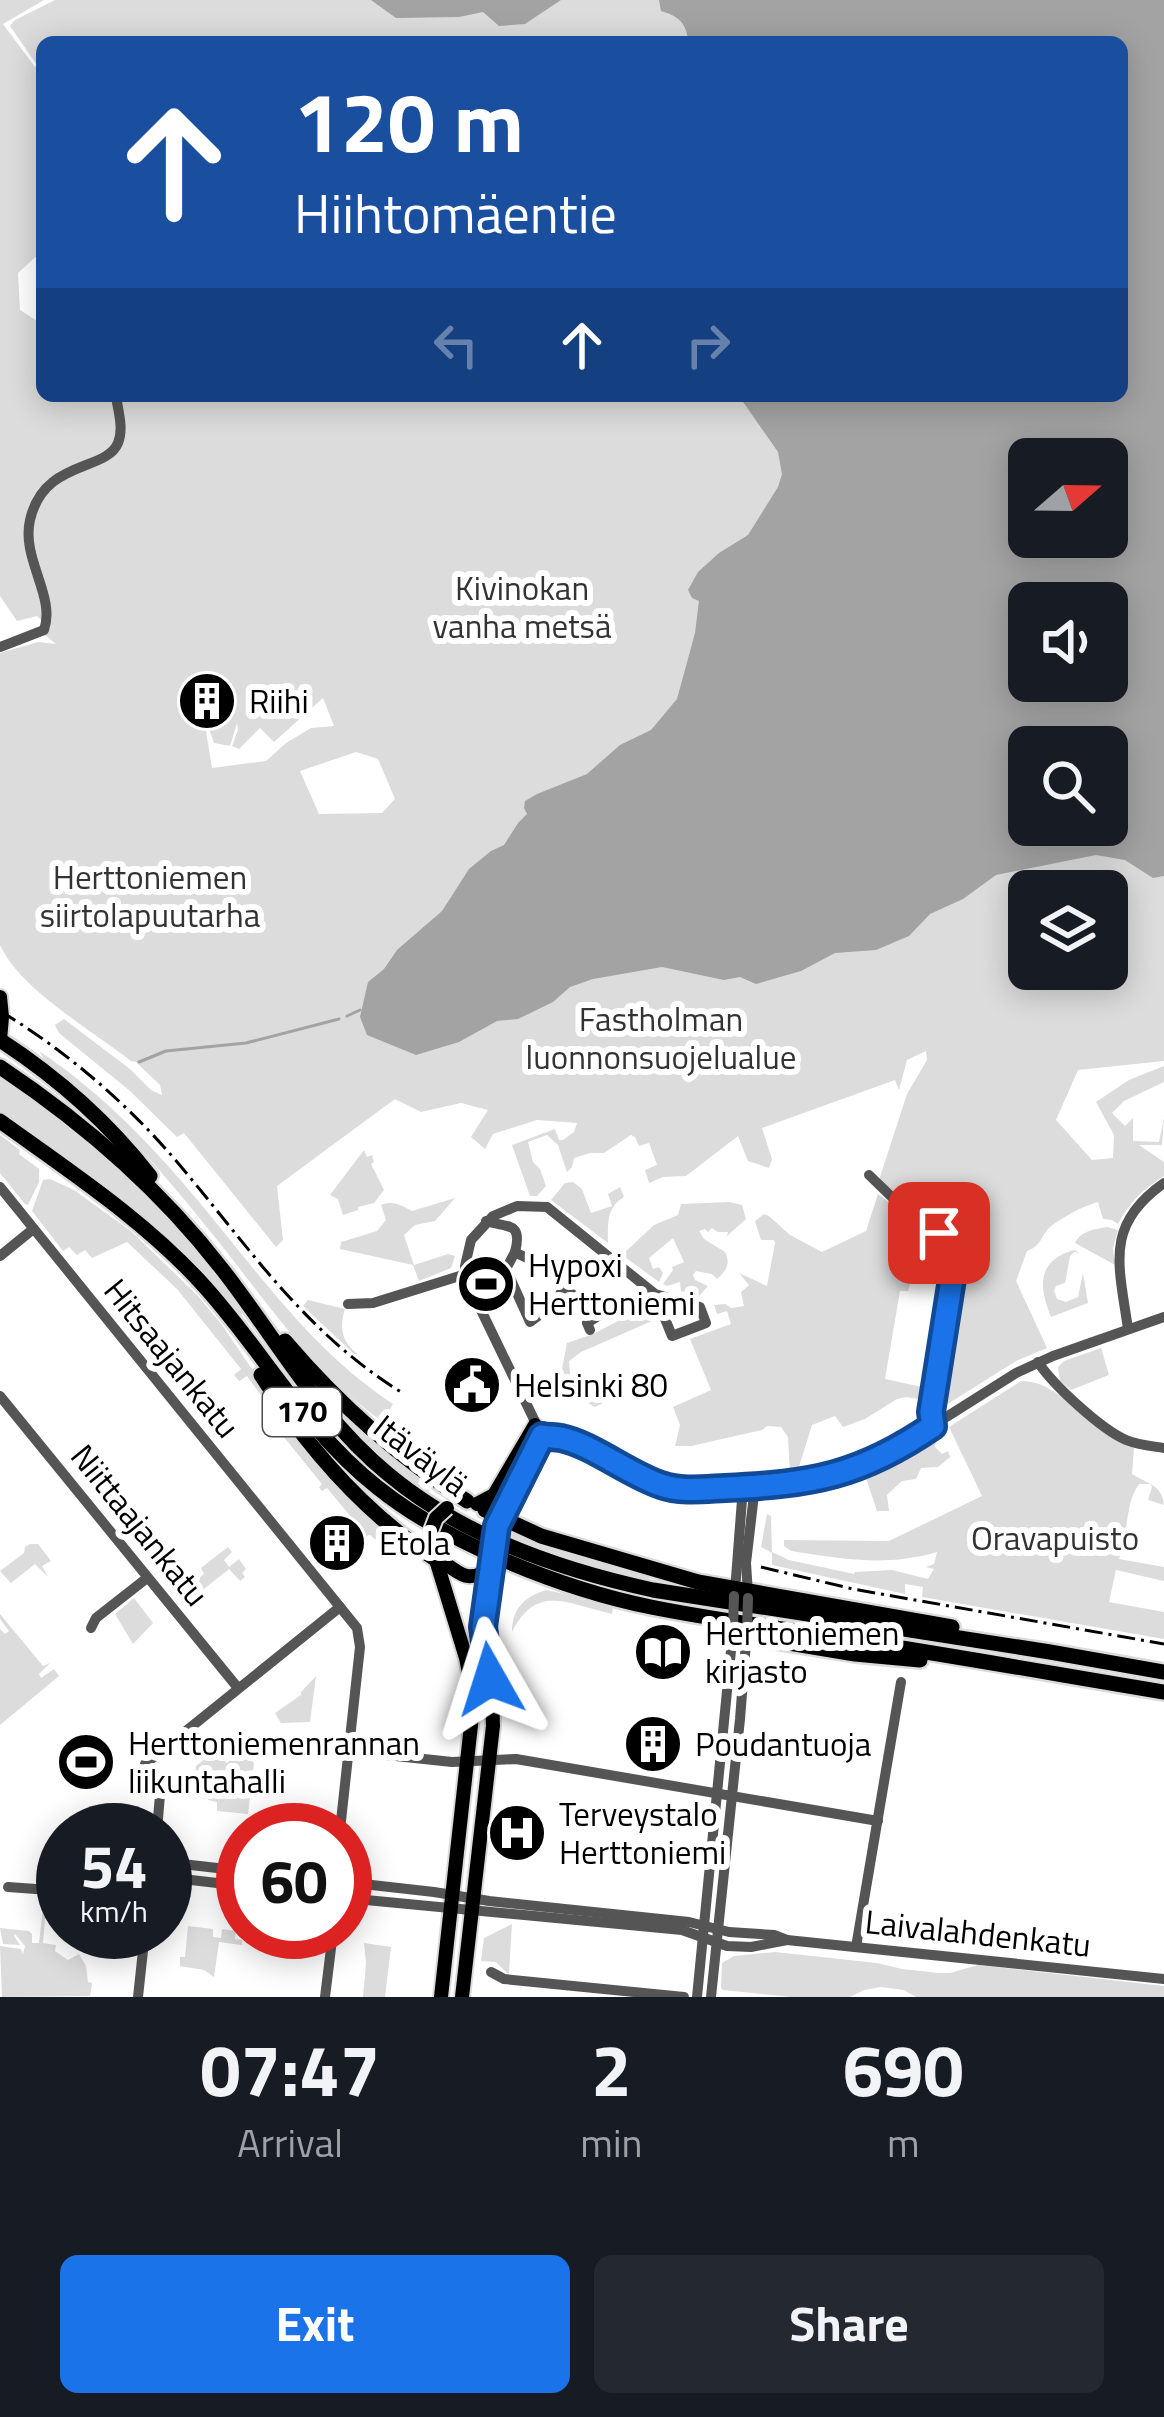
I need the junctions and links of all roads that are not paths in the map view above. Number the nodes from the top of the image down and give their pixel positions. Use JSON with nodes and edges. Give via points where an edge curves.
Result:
{"nodes":[{"id":1,"x":117,"y":402,"type":"edge"},
{"id":2,"x":0,"y":647,"type":"edge"},
{"id":3,"x":0,"y":997,"type":"edge"},
{"id":4,"x":0,"y":1040,"type":"edge"},
{"id":5,"x":1,"y":1068,"type":"edge"},
{"id":6,"x":0,"y":1121,"type":"edge"},
{"id":7,"x":869,"y":1174,"type":"dead end"},
{"id":8,"x":1164,"y":1183,"type":"edge"},
{"id":9,"x":0,"y":1187,"type":"edge"},
{"id":10,"x":487,"y":1221,"type":"junction"},
{"id":11,"x":32,"y":1230,"type":"junction"},
{"id":12,"x":200,"y":1240,"type":"junction"},
{"id":13,"x":515,"y":1252,"type":"junction"},
{"id":14,"x":0,"y":1256,"type":"edge"},
{"id":15,"x":175,"y":1256,"type":"junction"},
{"id":16,"x":466,"y":1274,"type":"junction"},
{"id":17,"x":564,"y":1288,"type":"junction"},
{"id":18,"x":655,"y":1294,"type":"junction"},
{"id":19,"x":242,"y":1295,"type":"junction"},
{"id":20,"x":348,"y":1304,"type":"dead end"},
{"id":21,"x":1164,"y":1317,"type":"edge"},
{"id":22,"x":1128,"y":1329,"type":"junction"},
{"id":23,"x":590,"y":1330,"type":"dead end"},
{"id":24,"x":1038,"y":1362,"type":"junction"},
{"id":25,"x":0,"y":1396,"type":"edge"},
{"id":26,"x":933,"y":1426,"type":"junction"},
{"id":27,"x":539,"y":1431,"type":"junction"},
{"id":28,"x":1164,"y":1448,"type":"edge"},
{"id":29,"x":749,"y":1487,"type":"junction"},
{"id":30,"x":476,"y":1505,"type":"junction"},
{"id":31,"x":498,"y":1526,"type":"junction"},
{"id":32,"x":435,"y":1559,"type":"junction"},
{"id":33,"x":491,"y":1565,"type":"junction"},
{"id":34,"x":147,"y":1578,"type":"junction"},
{"id":35,"x":741,"y":1593,"type":"junction"},
{"id":36,"x":340,"y":1607,"type":"junction"},
{"id":37,"x":91,"y":1628,"type":"dead end"},
{"id":38,"x":740,"y":1632,"type":"junction"},
{"id":39,"x":1050,"y":1652,"type":"junction"},
{"id":40,"x":1048,"y":1672,"type":"junction"},
{"id":41,"x":1164,"y":1672,"type":"edge"},
{"id":42,"x":901,"y":1682,"type":"dead end"},
{"id":43,"x":238,"y":1688,"type":"junction"},
{"id":44,"x":1164,"y":1692,"type":"edge"},
{"id":45,"x":492,"y":1739,"type":"junction"},
{"id":46,"x":349,"y":1750,"type":"junction"},
{"id":47,"x":490,"y":1759,"type":"junction"},
{"id":48,"x":516,"y":1759,"type":"junction"},
{"id":49,"x":469,"y":1760,"type":"junction"},
{"id":50,"x":717,"y":1793,"type":"junction"},
{"id":51,"x":733,"y":1795,"type":"junction"},
{"id":52,"x":159,"y":1803,"type":"edge"},
{"id":53,"x":343,"y":1803,"type":"edge"},
{"id":54,"x":878,"y":1821,"type":"junction"},
{"id":55,"x":8,"y":1887,"type":"dead end"},
{"id":56,"x":372,"y":1887,"type":"edge"},
{"id":57,"x":36,"y":1889,"type":"edge"},
{"id":58,"x":372,"y":1899,"type":"edge"},
{"id":59,"x":452,"y":1902,"type":"junction"},
{"id":60,"x":473,"y":1905,"type":"junction"},
{"id":61,"x":718,"y":1929,"type":"junction"},
{"id":62,"x":703,"y":1931,"type":"junction"},
{"id":63,"x":787,"y":1940,"type":"junction"},
{"id":64,"x":717,"y":1943,"type":"junction"},
{"id":65,"x":856,"y":1947,"type":"junction"},
{"id":66,"x":143,"y":1959,"type":"edge"},
{"id":67,"x":330,"y":1959,"type":"edge"},
{"id":68,"x":491,"y":1972,"type":"dead end"},
{"id":69,"x":1164,"y":1979,"type":"edge"},
{"id":70,"x":138,"y":1997,"type":"edge"},
{"id":71,"x":325,"y":1997,"type":"edge"},
{"id":72,"x":441,"y":1997,"type":"edge"},
{"id":73,"x":462,"y":1997,"type":"edge"},
{"id":74,"x":684,"y":1997,"type":"edge"},
{"id":75,"x":697,"y":1997,"type":"edge"},
{"id":76,"x":711,"y":1997,"type":"edge"}],
"edges":[{"from":1,"to":2,"type":"street","via":[[116,448],[56,478],[31,514],[28,545],[48,616],[44,630]]},
{"from":3,"to":4,"type":"main road"},
{"from":4,"to":12,"type":"highway","via":[[98,1118]]},
{"from":5,"to":12,"type":"highway","name":"Itäväylä","number":"170","via":[[84,1127]]},
{"from":6,"to":15,"type":"highway","name":"Itäväylä","number":"170"},
{"from":7,"to":26,"type":"street","via":[[954,1250]]},
{"from":8,"to":22,"type":"street","via":[[1132,1210],[1124,1230]]},
{"from":9,"to":11,"type":"street","name":"Hitsaajankatu"},
{"from":10,"to":13,"type":"street","via":[[514,1228]]},
{"from":10,"to":16,"type":"street","via":[[471,1240]]},
{"from":10,"to":18,"type":"street","via":[[504,1209],[547,1207]]},
{"from":11,"to":14,"type":"street"},
{"from":11,"to":36,"type":"street","name":"Hitsaajankatu"},
{"from":12,"to":19,"type":"highway","name":"Itäväylä","number":"170"},
{"from":13,"to":17,"type":"street","via":[[551,1269]]},
{"from":13,"to":17,"type":"street","via":[[506,1269],[530,1322]]},
{"from":15,"to":32,"type":"highway","via":[[326,1465]]},
{"from":15,"to":40,"type":"highway","name":"Itäväylä","number":"170","via":[[341,1454],[394,1500],[458,1537],[585,1590],[650,1607]]},
{"from":16,"to":20,"type":"street"},
{"from":16,"to":27,"type":"street"},
{"from":17,"to":23,"type":"street","via":[[594,1301],[600,1316],[587,1323]]},
{"from":18,"to":18,"type":"street","via":[[700,1307],[706,1323],[672,1336]]},
{"from":19,"to":30,"type":"highway","via":[[339,1399]]},
{"from":19,"to":39,"type":"highway","name":"Itäväylä","number":"170","via":[[357,1447],[424,1502],[498,1541],[653,1590]]},
{"from":21,"to":22,"type":"street"},
{"from":22,"to":24,"type":"street"},
{"from":24,"to":26,"type":"street"},
{"from":24,"to":28,"type":"street","via":[[1111,1431]]},
{"from":25,"to":34,"type":"street","name":"Niittaajankatu"},
{"from":26,"to":29,"type":"street","via":[[859,1468]]},
{"from":27,"to":29,"type":"street","via":[[556,1430],[662,1486]]},
{"from":27,"to":30,"type":"main road","via":[[494,1495]]},
{"from":27,"to":31,"type":"main road"},
{"from":29,"to":35,"type":"street"},
{"from":30,"to":31,"type":"highway"},
{"from":30,"to":32,"type":"main road","bridge":true,"via":[[447,1508],[436,1518]]},
{"from":31,"to":33,"type":"main road","bridge":true},
{"from":31,"to":35,"type":"highway"},
{"from":32,"to":33,"type":"main road","via":[[466,1576]]},
{"from":32,"to":49,"type":"main road","via":[[472,1681]]},
{"from":33,"to":45,"type":"main road","via":[[483,1627]]},
{"from":34,"to":37,"type":"street"},
{"from":34,"to":43,"type":"street","name":"Niittaajankatu"},
{"from":35,"to":38,"type":"street","bridge":true},
{"from":35,"to":39,"type":"highway","via":[[899,1616]]},
{"from":36,"to":43,"type":"street"},
{"from":36,"to":46,"type":"street","name":"Hitsaajankatu","via":[[360,1636]]},
{"from":38,"to":40,"type":"highway","via":[[792,1645]]},
{"from":38,"to":50,"type":"street"},
{"from":38,"to":51,"type":"street"},
{"from":39,"to":41,"type":"highway","name":"Itäväylä","number":"170"},
{"from":40,"to":44,"type":"highway","name":"Itäväylä"},
{"from":42,"to":54,"type":"street"},
{"from":43,"to":52,"type":"street","via":[[144,1766]]},
{"from":45,"to":47,"type":"main road"},
{"from":45,"to":48,"type":"street"},
{"from":46,"to":49,"type":"street"},
{"from":46,"to":53,"type":"street","name":"Hitsaajankatu"},
{"from":47,"to":48,"type":"street"},
{"from":47,"to":49,"type":"street"},
{"from":47,"to":60,"type":"main road"},
{"from":48,"to":50,"type":"street"},
{"from":49,"to":59,"type":"main road"},
{"from":50,"to":51,"type":"street"},
{"from":50,"to":62,"type":"street"},
{"from":51,"to":54,"type":"street"},
{"from":51,"to":61,"type":"street"},
{"from":54,"to":65,"type":"street"},
{"from":55,"to":57,"type":"street"},
{"from":56,"to":59,"type":"street"},
{"from":58,"to":59,"type":"street"},
{"from":59,"to":60,"type":"street","name":"Laivalahdenkatu"},
{"from":59,"to":72,"type":"main road"},
{"from":60,"to":62,"type":"street","name":"Laivalahdenkatu"},
{"from":60,"to":73,"type":"main road"},
{"from":61,"to":62,"type":"street","name":"Laivalahdenkatu"},
{"from":61,"to":63,"type":"street","name":"Laivalahdenkatu"},
{"from":61,"to":64,"type":"street"},
{"from":62,"to":64,"type":"street","name":"Laivalahdenkatu"},
{"from":62,"to":75,"type":"street"},
{"from":63,"to":64,"type":"street","name":"Laivalahdenkatu"},
{"from":63,"to":65,"type":"street","name":"Laivalahdenkatu"},
{"from":64,"to":76,"type":"street"},
{"from":65,"to":69,"type":"street","name":"Laivalahdenkatu"},
{"from":66,"to":70,"type":"street"},
{"from":67,"to":71,"type":"street"},
{"from":68,"to":74,"type":"street"}]}
